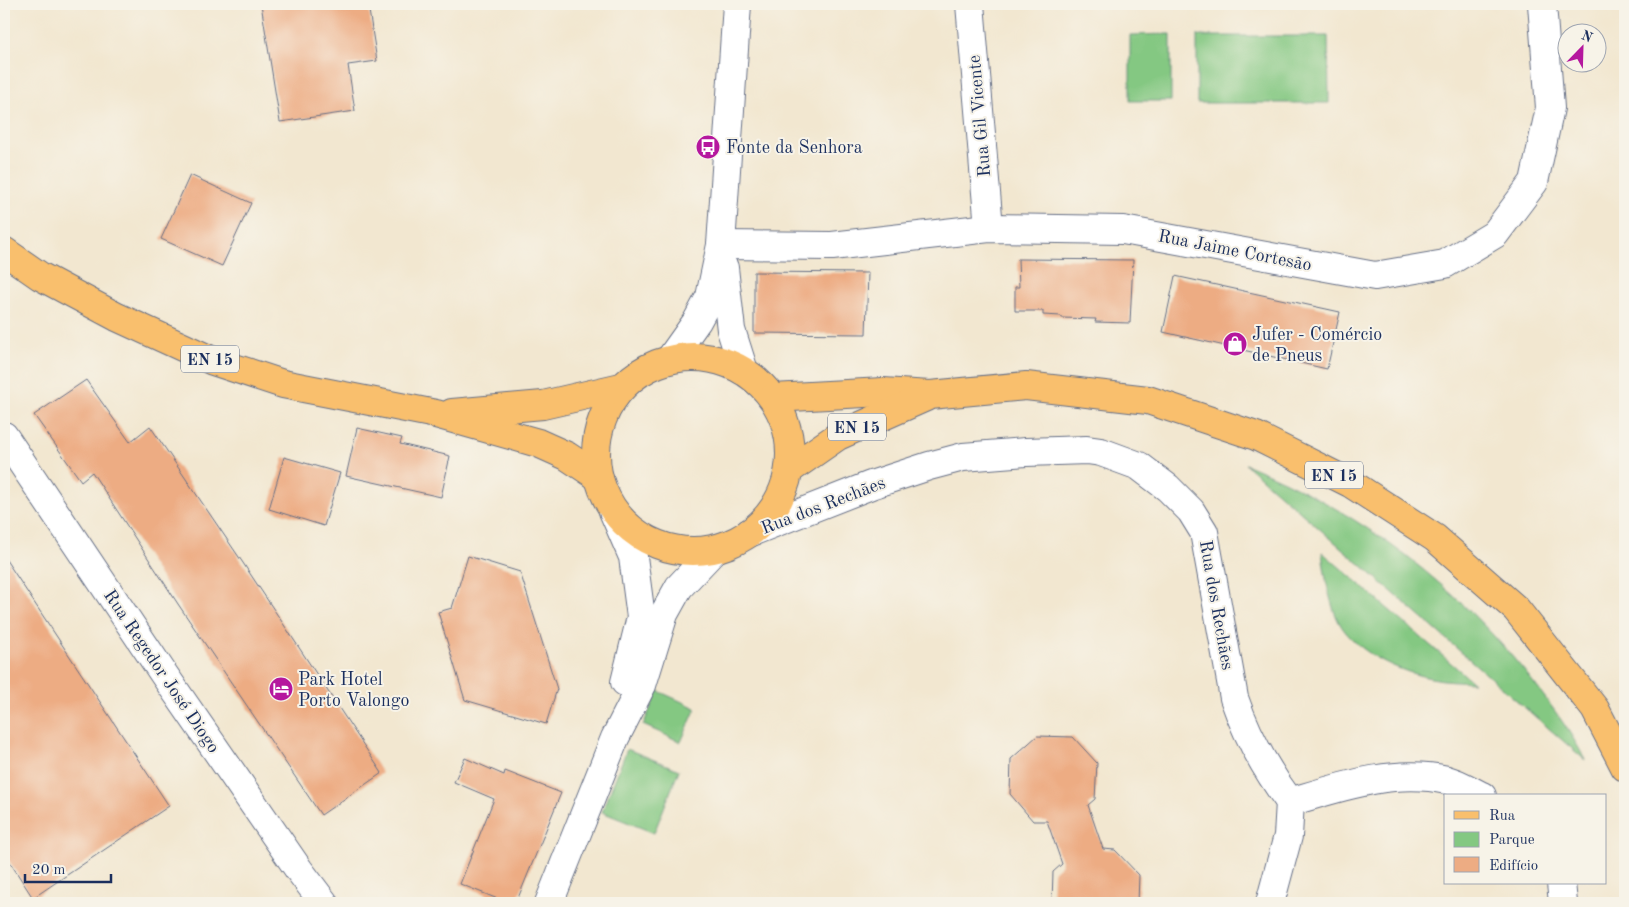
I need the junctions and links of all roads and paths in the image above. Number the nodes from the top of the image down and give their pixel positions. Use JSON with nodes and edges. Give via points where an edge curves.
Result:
{"nodes":[{"id":1,"x":737,"y":4,"type":"edge"},
{"id":2,"x":970,"y":4,"type":"edge"},
{"id":3,"x":1542,"y":4,"type":"edge"},
{"id":4,"x":989,"y":228,"type":"junction"},
{"id":5,"x":722,"y":245,"type":"junction"},
{"id":6,"x":4,"y":250,"type":"edge"},
{"id":7,"x":670,"y":359,"type":"junction"},
{"id":8,"x":744,"y":371,"type":"junction"},
{"id":9,"x":621,"y":387,"type":"junction"},
{"id":10,"x":930,"y":395,"type":"junction"},
{"id":11,"x":772,"y":398,"type":"junction"},
{"id":12,"x":436,"y":414,"type":"junction"},
{"id":13,"x":4,"y":436,"type":"edge"},
{"id":14,"x":789,"y":470,"type":"junction"},
{"id":15,"x":598,"y":476,"type":"junction"},
{"id":16,"x":613,"y":511,"type":"junction"},
{"id":17,"x":749,"y":533,"type":"junction"},
{"id":18,"x":715,"y":549,"type":"junction"},
{"id":19,"x":615,"y":738,"type":"junction"},
{"id":20,"x":1625,"y":767,"type":"edge"},
{"id":21,"x":1478,"y":794,"type":"edge"},
{"id":22,"x":1290,"y":802,"type":"junction"},
{"id":23,"x":1561,"y":884,"type":"edge"},
{"id":24,"x":324,"y":903,"type":"edge"},
{"id":25,"x":549,"y":903,"type":"edge"},
{"id":26,"x":1270,"y":903,"type":"edge"},
{"id":27,"x":1563,"y":903,"type":"edge"}],
"edges":[{"from":1,"to":5,"type":"street"},
{"from":2,"to":4,"type":"street","name":"Rua Gil Vicente"},
{"from":3,"to":4,"type":"street","name":"Rua Jaime Cortesão","via":[[1550,108],[1534,182],[1495,234],[1445,264],[1375,276],[1123,230]]},
{"from":4,"to":5,"type":"street","name":"Rua Jaime Cortesão","via":[[832,246]]},
{"from":5,"to":7,"type":"street","via":[[710,297]]},
{"from":5,"to":8,"type":"street","via":[[731,330]]},
{"from":6,"to":12,"type":"main road","number":"EN 15","via":[[40,276],[117,317],[213,360],[283,384]]},
{"from":7,"to":8,"type":"main road","via":[[709,358],[727,362]]},
{"from":7,"to":9,"type":"main road","via":[[644,369]]},
{"from":8,"to":11,"type":"main road"},
{"from":9,"to":12,"type":"main road","number":"EN 15","via":[[543,405]]},
{"from":9,"to":15,"type":"main road","via":[[605,411],[596,438]]},
{"from":10,"to":11,"type":"main road","number":"EN 15","via":[[883,392]]},
{"from":10,"to":14,"type":"main road","number":"EN 15","via":[[838,436]]},
{"from":10,"to":20,"type":"main road","number":"EN 15","via":[[1026,386],[1148,400],[1256,436],[1350,483],[1435,538],[1516,609],[1595,709]]},
{"from":11,"to":14,"type":"main road","via":[[788,432]]},
{"from":12,"to":15,"type":"main road","number":"EN 15","via":[[538,443],[568,456]]},
{"from":13,"to":24,"type":"street","name":"Rua Regedor José Diogo","via":[[165,676]]},
{"from":14,"to":17,"type":"main road","via":[[776,505]]},
{"from":15,"to":16,"type":"main road"},
{"from":16,"to":18,"type":"main road","via":[[626,526],[658,545],[695,552]]},
{"from":16,"to":19,"type":"street","via":[[633,557],[641,617]]},
{"from":17,"to":18,"type":"main road"},
{"from":17,"to":22,"type":"street","name":"Rua dos Rechães","via":[[871,485],[963,457],[1086,450],[1139,466],[1186,505],[1204,532],[1234,698],[1242,723],[1270,776]]},
{"from":18,"to":19,"type":"street","via":[[679,587],[664,614],[642,686]]},
{"from":19,"to":25,"type":"street"},
{"from":21,"to":22,"type":"street","via":[[1448,780],[1414,776],[1358,782]]},
{"from":22,"to":26,"type":"street","via":[[1288,836]]},
{"from":23,"to":27,"type":"street"}]}
